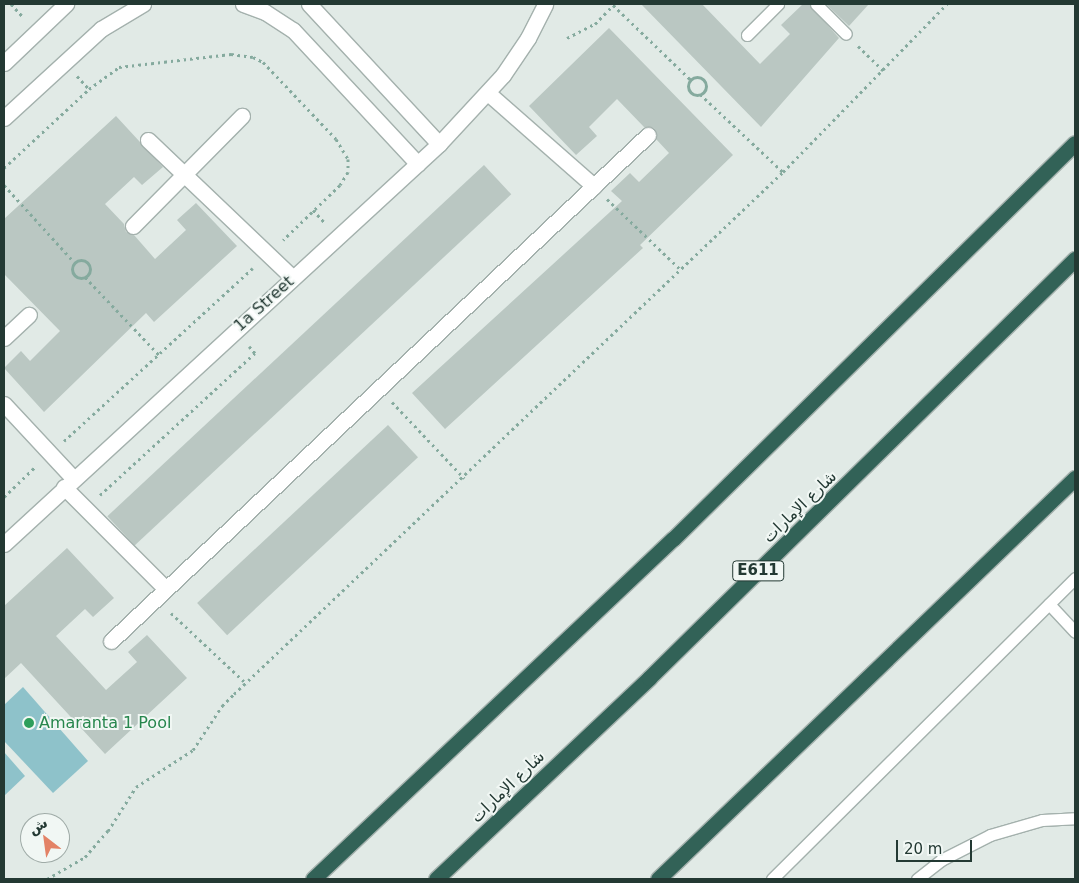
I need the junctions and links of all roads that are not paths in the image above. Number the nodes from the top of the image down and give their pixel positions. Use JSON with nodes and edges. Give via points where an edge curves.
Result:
{"nodes":[{"id":1,"x":66,"y":4,"type":"edge"},
{"id":2,"x":143,"y":4,"type":"edge"},
{"id":3,"x":243,"y":4,"type":"edge"},
{"id":4,"x":309,"y":4,"type":"edge"},
{"id":5,"x":545,"y":4,"type":"edge"},
{"id":6,"x":778,"y":4,"type":"edge"},
{"id":7,"x":816,"y":4,"type":"edge"},
{"id":8,"x":846,"y":34,"type":"road end"},
{"id":9,"x":747,"y":35,"type":"dead end"},
{"id":10,"x":4,"y":63,"type":"edge"},
{"id":11,"x":488,"y":93,"type":"junction"},
{"id":12,"x":242,"y":116,"type":"dead end"},
{"id":13,"x":4,"y":118,"type":"edge"},
{"id":14,"x":648,"y":135,"type":"dead end"},
{"id":15,"x":148,"y":140,"type":"dead end"},
{"id":16,"x":1075,"y":143,"type":"edge"},
{"id":17,"x":439,"y":144,"type":"junction"},
{"id":18,"x":418,"y":164,"type":"junction"},
{"id":19,"x":184,"y":174,"type":"junction"},
{"id":20,"x":594,"y":186,"type":"junction"},
{"id":21,"x":133,"y":226,"type":"dead end"},
{"id":22,"x":1075,"y":259,"type":"edge"},
{"id":23,"x":292,"y":278,"type":"junction"},
{"id":24,"x":29,"y":314,"type":"dead end"},
{"id":25,"x":4,"y":338,"type":"edge"},
{"id":26,"x":4,"y":404,"type":"edge"},
{"id":27,"x":1075,"y":478,"type":"edge"},
{"id":28,"x":69,"y":483,"type":"junction"},
{"id":29,"x":4,"y":544,"type":"edge"},
{"id":30,"x":1075,"y":578,"type":"edge"},
{"id":31,"x":161,"y":593,"type":"junction"},
{"id":32,"x":1049,"y":604,"type":"junction"},
{"id":33,"x":1075,"y":632,"type":"edge"},
{"id":34,"x":110,"y":641,"type":"dead end"},
{"id":35,"x":1075,"y":818,"type":"edge"},
{"id":36,"x":313,"y":879,"type":"edge"},
{"id":37,"x":436,"y":879,"type":"edge"},
{"id":38,"x":658,"y":879,"type":"edge"},
{"id":39,"x":772,"y":879,"type":"edge"},
{"id":40,"x":917,"y":879,"type":"edge"}],
"edges":[{"from":1,"to":10,"type":"street"},
{"from":2,"to":13,"type":"street","via":[[101,28]]},
{"from":3,"to":18,"type":"street","via":[[265,12],[293,30]]},
{"from":4,"to":17,"type":"street"},
{"from":5,"to":11,"type":"street","name":"1a Street","via":[[516,57]]},
{"from":6,"to":9,"type":"lane"},
{"from":7,"to":8,"type":"lane"},
{"from":11,"to":17,"type":"street","name":"1a Street"},
{"from":11,"to":20,"type":"street"},
{"from":12,"to":19,"type":"street"},
{"from":14,"to":20,"type":"street"},
{"from":15,"to":19,"type":"street"},
{"from":16,"to":36,"type":"highway","via":[[687,526]]},
{"from":17,"to":18,"type":"street","name":"1a Street"},
{"from":18,"to":23,"type":"street","name":"1a Street"},
{"from":19,"to":21,"type":"street"},
{"from":19,"to":23,"type":"street"},
{"from":20,"to":31,"type":"street"},
{"from":22,"to":37,"type":"highway","name":"شارع الإمارات","number":"E611","via":[[677,650]]},
{"from":23,"to":28,"type":"street","name":"1a Street"},
{"from":24,"to":25,"type":"street"},
{"from":26,"to":28,"type":"street","via":[[50,454]]},
{"from":27,"to":38,"type":"highway"},
{"from":28,"to":29,"type":"street","name":"1a Street"},
{"from":28,"to":31,"type":"street"},
{"from":30,"to":32,"type":"lane"},
{"from":31,"to":34,"type":"street"},
{"from":32,"to":33,"type":"lane"},
{"from":32,"to":39,"type":"lane"},
{"from":35,"to":40,"type":"lane","via":[[1042,820],[990,835],[941,860]]}]}
